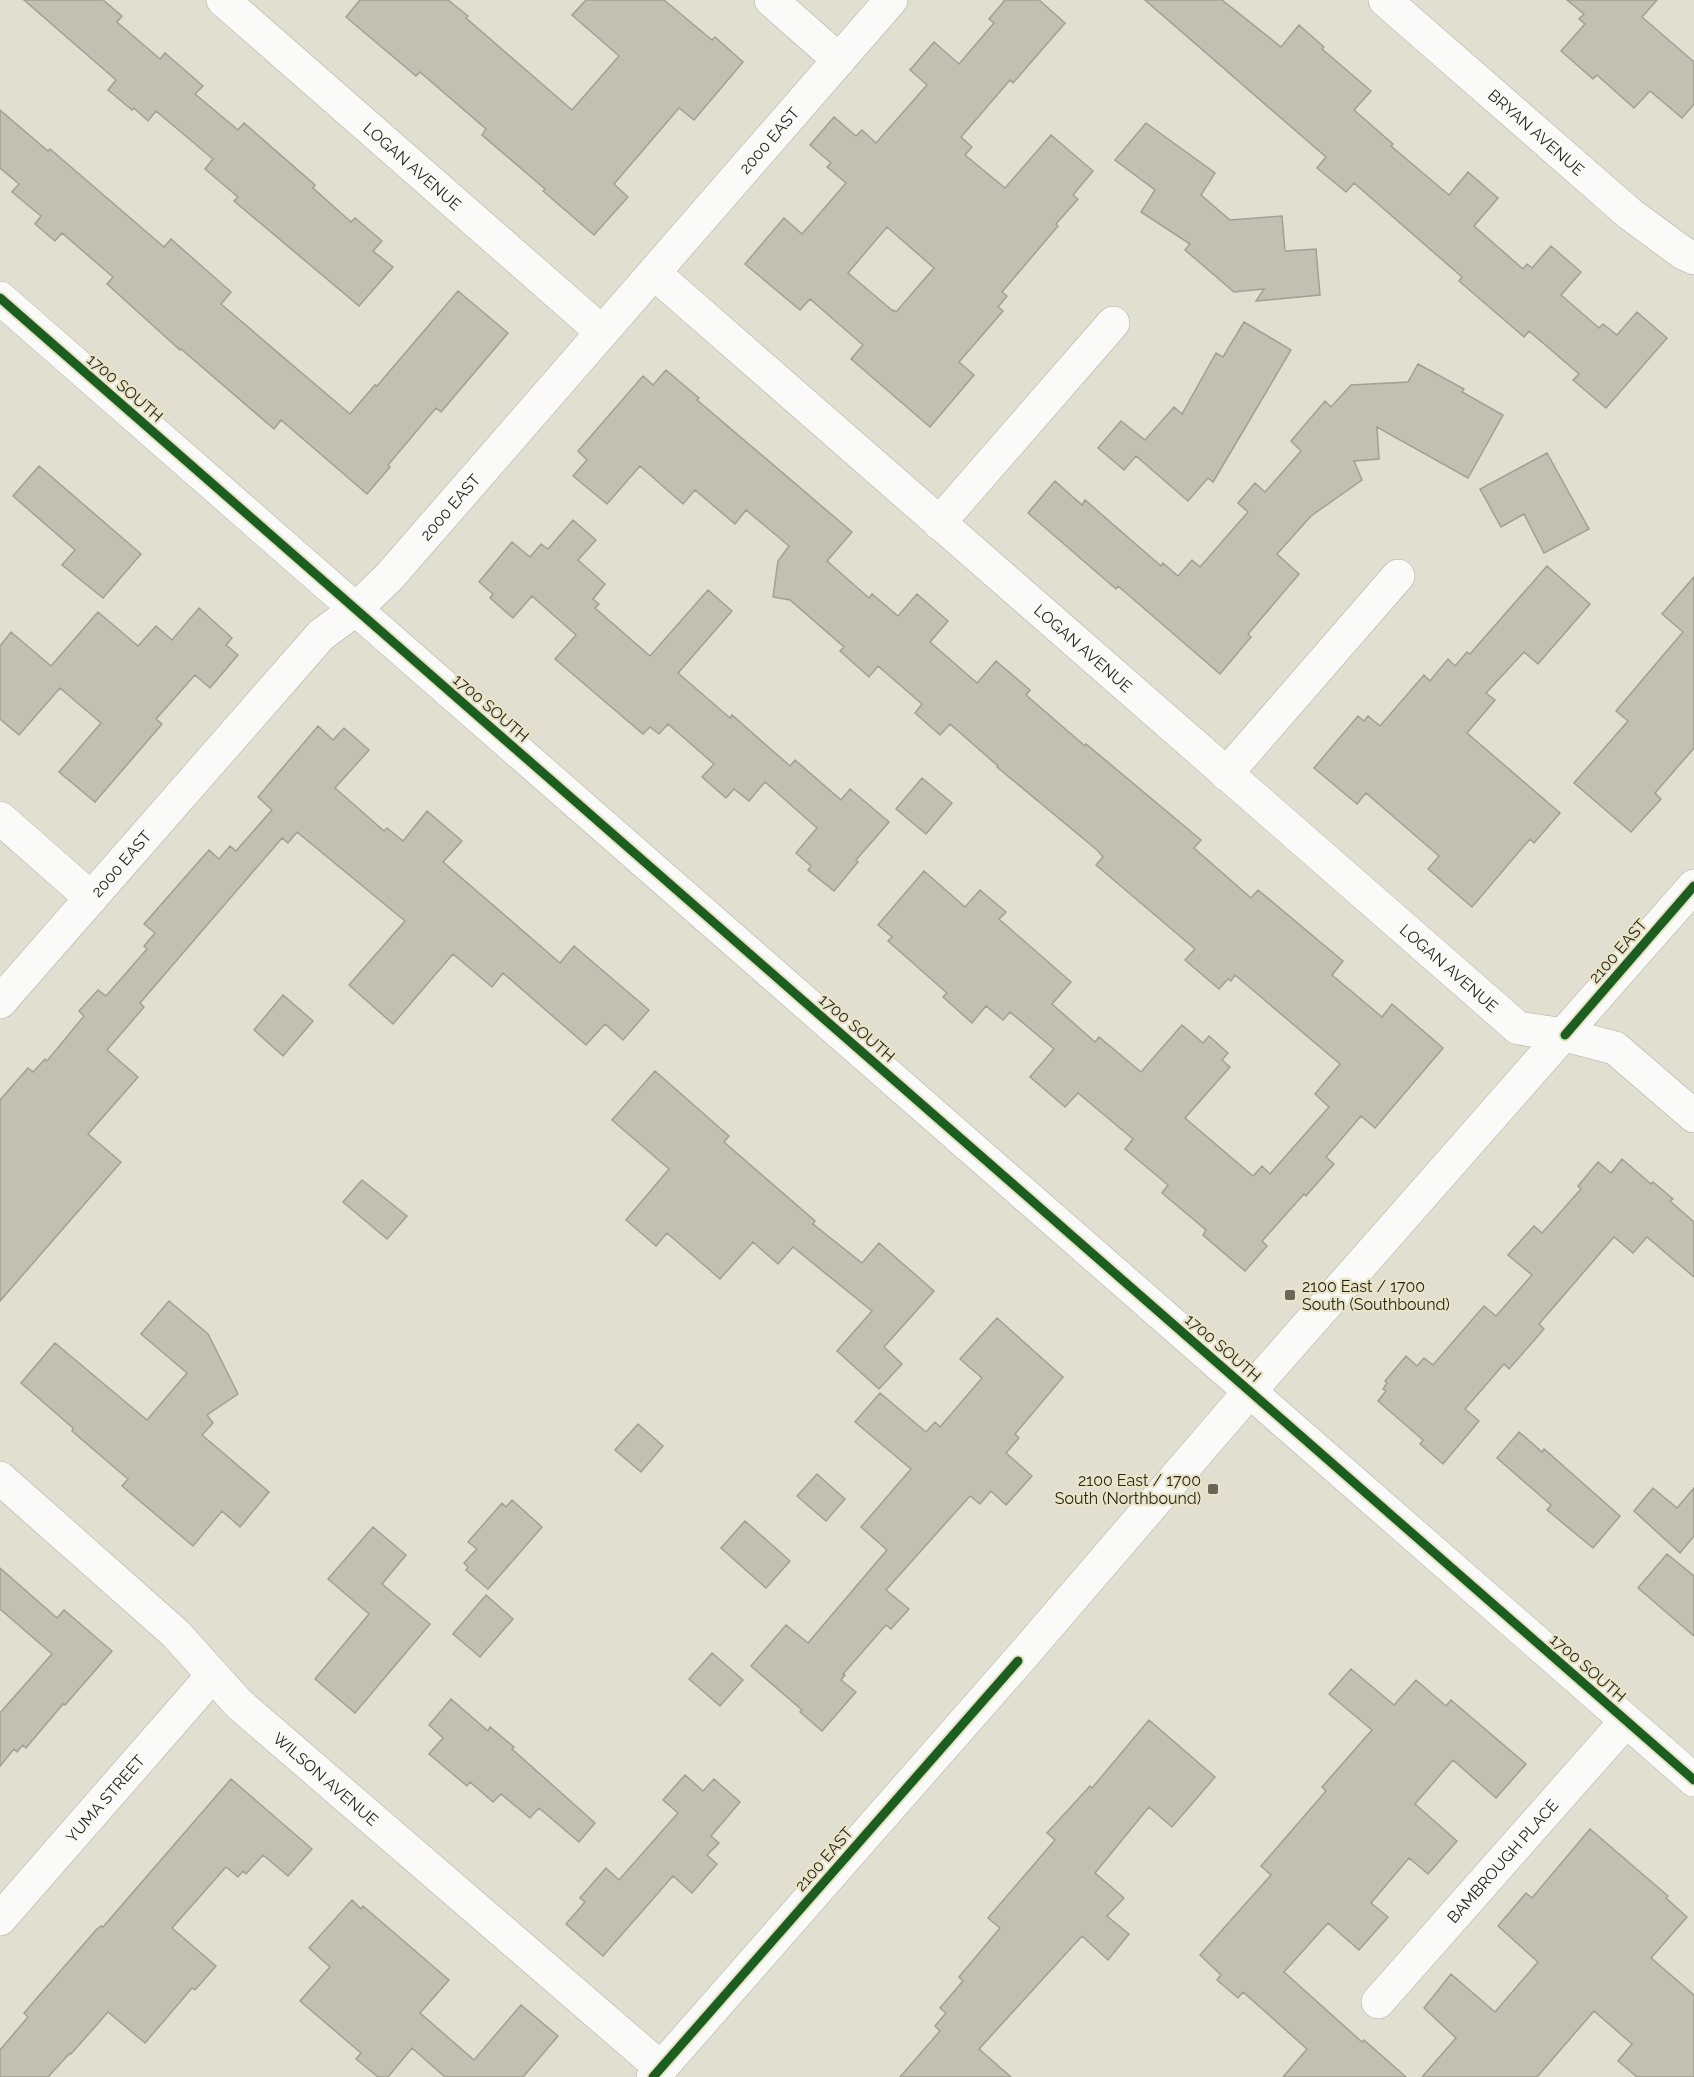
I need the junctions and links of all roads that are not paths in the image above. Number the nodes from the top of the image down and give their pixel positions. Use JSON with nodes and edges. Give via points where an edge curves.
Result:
{"nodes":[{"id":1,"x":223,"y":0,"type":"edge"},
{"id":2,"x":771,"y":0,"type":"edge"},
{"id":3,"x":891,"y":0,"type":"edge"},
{"id":4,"x":1385,"y":0,"type":"edge"},
{"id":5,"x":839,"y":60,"type":"junction"},
{"id":6,"x":1694,"y":258,"type":"edge"},
{"id":7,"x":654,"y":273,"type":"junction"},
{"id":8,"x":0,"y":298,"type":"edge"},
{"id":9,"x":1113,"y":323,"type":"dead end"},
{"id":10,"x":602,"y":332,"type":"junction"},
{"id":11,"x":939,"y":524,"type":"junction"},
{"id":12,"x":1398,"y":576,"type":"dead end"},
{"id":13,"x":356,"y":609,"type":"junction"},
{"id":14,"x":1226,"y":774,"type":"junction"},
{"id":15,"x":0,"y":818,"type":"edge"},
{"id":16,"x":1694,"y":886,"type":"edge"},
{"id":17,"x":91,"y":898,"type":"junction"},
{"id":18,"x":0,"y":1002,"type":"edge"},
{"id":19,"x":1564,"y":1035,"type":"junction"},
{"id":20,"x":1694,"y":1116,"type":"edge"},
{"id":21,"x":1250,"y":1391,"type":"junction"},
{"id":22,"x":0,"y":1478,"type":"edge"},
{"id":23,"x":212,"y":1676,"type":"junction"},
{"id":24,"x":1626,"y":1721,"type":"junction"},
{"id":25,"x":1694,"y":1780,"type":"edge"},
{"id":26,"x":0,"y":1919,"type":"edge"},
{"id":27,"x":1378,"y":2002,"type":"dead end"},
{"id":28,"x":657,"y":2072,"type":"edge"}],
"edges":[{"from":1,"to":10,"type":"street","name":"LOGAN AVENUE"},
{"from":2,"to":5,"type":"street"},
{"from":3,"to":5,"type":"street","name":"2000 EAST"},
{"from":4,"to":6,"type":"street","name":"BRYAN AVENUE","via":[[1630,214]]},
{"from":5,"to":7,"type":"street","name":"2000 EAST"},
{"from":7,"to":10,"type":"street","name":"2000 EAST"},
{"from":7,"to":11,"type":"street","name":"LOGAN AVENUE"},
{"from":8,"to":13,"type":"street","name":"1700 SOUTH"},
{"from":9,"to":11,"type":"street"},
{"from":10,"to":13,"type":"street","name":"2000 EAST","via":[[390,576]]},
{"from":11,"to":14,"type":"street","name":"LOGAN AVENUE"},
{"from":12,"to":14,"type":"street"},
{"from":13,"to":17,"type":"street","name":"2000 EAST","via":[[321,636]]},
{"from":13,"to":21,"type":"street","name":"1700 SOUTH"},
{"from":14,"to":19,"type":"street","name":"LOGAN AVENUE","via":[[1518,1028]]},
{"from":15,"to":17,"type":"street"},
{"from":16,"to":19,"type":"street","name":"2100 EAST"},
{"from":17,"to":18,"type":"street","name":"2000 EAST"},
{"from":19,"to":20,"type":"street","name":"LOGAN AVENUE","via":[[1615,1048]]},
{"from":19,"to":21,"type":"street","name":"2100 EAST"},
{"from":21,"to":24,"type":"street","name":"1700 SOUTH"},
{"from":21,"to":28,"type":"street","name":"2100 EAST"},
{"from":22,"to":23,"type":"street","name":"WILSON AVENUE","via":[[176,1634]]},
{"from":23,"to":26,"type":"street","name":"YUMA STREET"},
{"from":23,"to":28,"type":"street","name":"WILSON AVENUE"},
{"from":24,"to":25,"type":"street","name":"1700 SOUTH"},
{"from":24,"to":27,"type":"street","name":"BAMBROUGH PLACE"}]}
